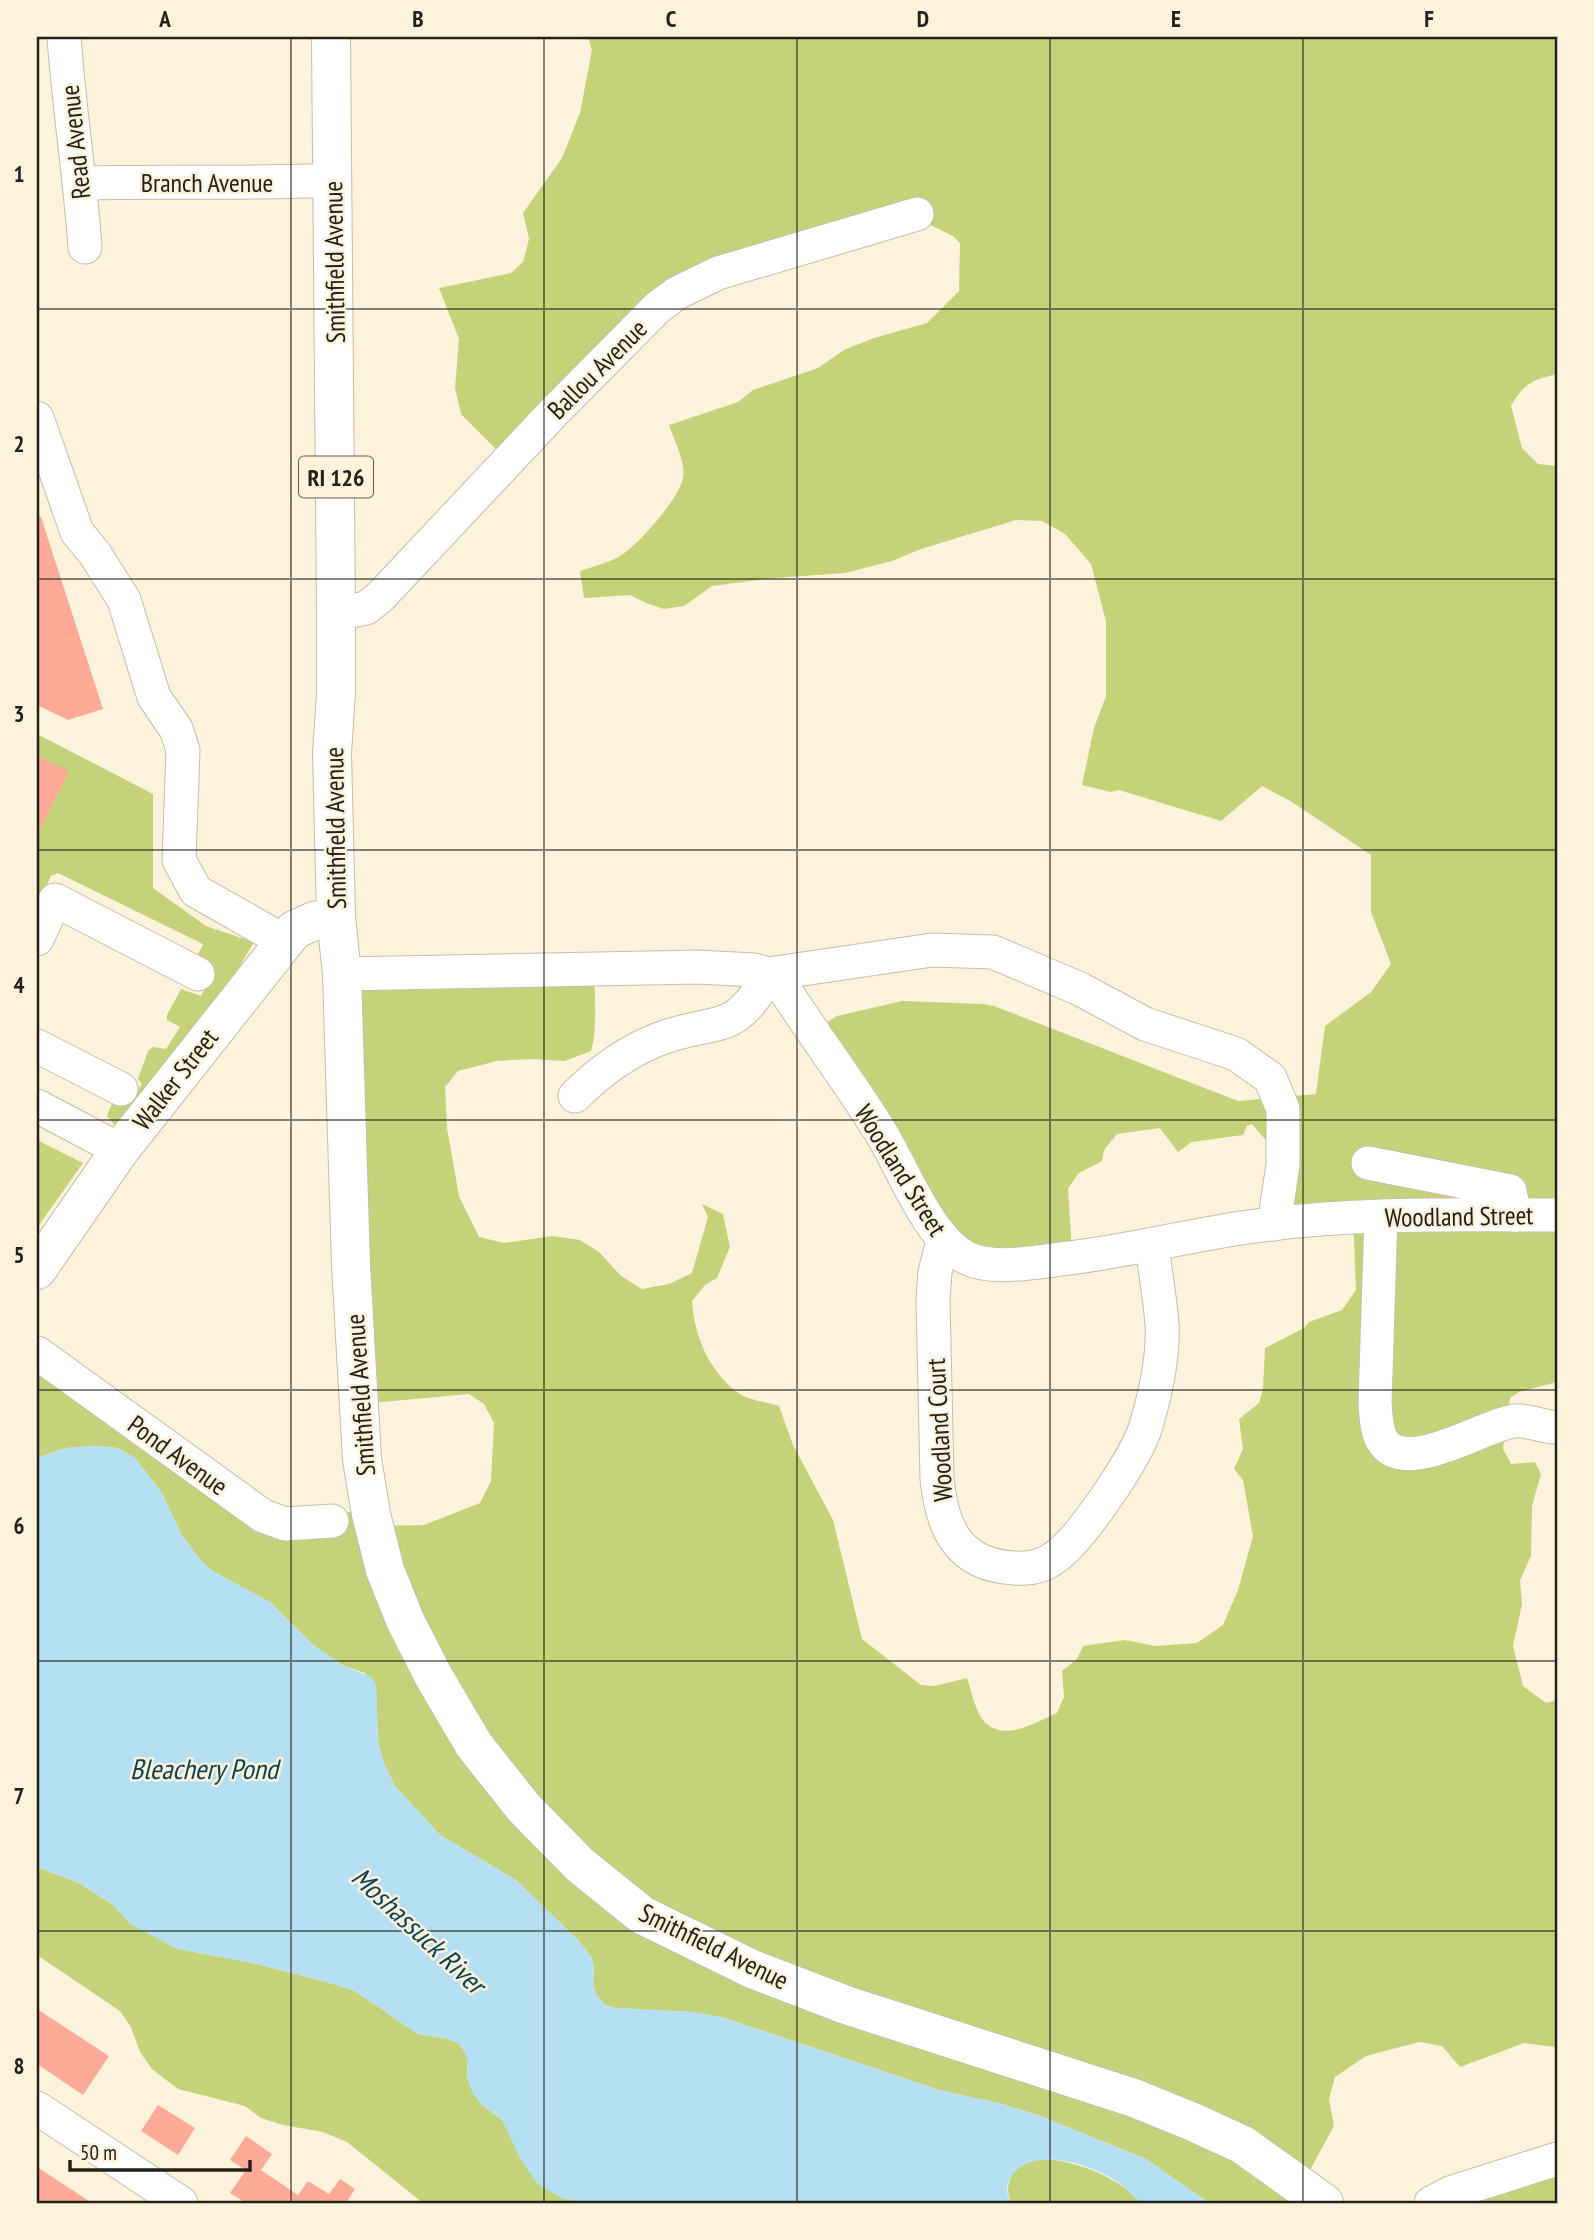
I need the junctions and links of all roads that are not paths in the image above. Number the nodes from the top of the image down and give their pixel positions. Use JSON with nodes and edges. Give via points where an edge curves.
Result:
{"nodes":[{"id":1,"x":64,"y":37,"type":"edge"},
{"id":2,"x":331,"y":37,"type":"edge"},
{"id":3,"x":333,"y":180,"type":"junction"},
{"id":4,"x":80,"y":183,"type":"junction"},
{"id":5,"x":917,"y":214,"type":"dead end"},
{"id":6,"x":85,"y":247,"type":"dead end"},
{"id":7,"x":37,"y":418,"type":"edge"},
{"id":8,"x":336,"y":614,"type":"junction"},
{"id":9,"x":336,"y":917,"type":"junction"},
{"id":10,"x":37,"y":939,"type":"edge"},
{"id":11,"x":284,"y":941,"type":"junction"},
{"id":12,"x":198,"y":974,"type":"dead end"},
{"id":13,"x":342,"y":974,"type":"junction"},
{"id":14,"x":769,"y":974,"type":"junction"},
{"id":15,"x":37,"y":1046,"type":"edge"},
{"id":16,"x":121,"y":1089,"type":"dead end"},
{"id":17,"x":575,"y":1096,"type":"dead end"},
{"id":18,"x":37,"y":1106,"type":"edge"},
{"id":19,"x":120,"y":1150,"type":"junction"},
{"id":20,"x":1368,"y":1163,"type":"dead end"},
{"id":21,"x":1516,"y":1215,"type":"junction"},
{"id":22,"x":1557,"y":1215,"type":"edge"},
{"id":23,"x":1381,"y":1217,"type":"junction"},
{"id":24,"x":1274,"y":1224,"type":"junction"},
{"id":25,"x":943,"y":1241,"type":"junction"},
{"id":26,"x":1152,"y":1245,"type":"junction"},
{"id":27,"x":37,"y":1270,"type":"edge"},
{"id":28,"x":37,"y":1353,"type":"edge"},
{"id":29,"x":1556,"y":1429,"type":"edge"},
{"id":30,"x":332,"y":1521,"type":"dead end"},
{"id":31,"x":37,"y":2108,"type":"edge"},
{"id":32,"x":1557,"y":2159,"type":"edge"},
{"id":33,"x":181,"y":2203,"type":"edge"},
{"id":34,"x":1324,"y":2203,"type":"edge"},
{"id":35,"x":1431,"y":2203,"type":"edge"}],
"edges":[{"from":1,"to":4,"type":"street","name":"Read Avenue"},
{"from":2,"to":3,"type":"main road","name":"Smithfield Avenue","number":"RI 126"},
{"from":3,"to":4,"type":"street","name":"Branch Avenue"},
{"from":3,"to":8,"type":"main road","name":"Smithfield Avenue","number":"RI 126"},
{"from":4,"to":6,"type":"street","name":"Read Avenue"},
{"from":5,"to":8,"type":"street","name":"Ballou Avenue","via":[[718,273],[677,293],[554,412],[380,597],[366,608]]},
{"from":7,"to":11,"type":"street","via":[[77,532],[124,600],[154,697],[176,729],[183,750],[179,860],[196,891]]},
{"from":8,"to":9,"type":"main road","name":"Smithfield Avenue","number":"RI 126","via":[[332,753]]},
{"from":9,"to":11,"type":"main road","name":"Walker Street","via":[[294,930]]},
{"from":9,"to":13,"type":"main road","name":"Smithfield Avenue","number":"RI 126"},
{"from":10,"to":12,"type":"street","via":[[55,900]]},
{"from":11,"to":19,"type":"main road","name":"Walker Street"},
{"from":13,"to":14,"type":"street","via":[[697,967]]},
{"from":13,"to":34,"type":"main road","name":"Smithfield Avenue","number":"RI 126","via":[[351,1265],[362,1459],[371,1514],[385,1570],[405,1620],[474,1745],[580,1865],[642,1914],[751,1969],[846,2005],[1134,2098],[1193,2122],[1243,2145]]},
{"from":14,"to":17,"type":"street","via":[[739,1016],[720,1025],[687,1029],[630,1052]]},
{"from":14,"to":24,"type":"street","via":[[932,950],[993,952],[1080,989],[1145,1024],[1236,1054],[1269,1078],[1283,1109],[1283,1165]]},
{"from":14,"to":25,"type":"street","name":"Woodland Street","via":[[783,987],[882,1135]]},
{"from":15,"to":16,"type":"street"},
{"from":18,"to":19,"type":"street"},
{"from":19,"to":27,"type":"main road","name":"Walker Street"},
{"from":20,"to":21,"type":"street","via":[[1510,1191]]},
{"from":21,"to":22,"type":"street","name":"Woodland Street"},
{"from":21,"to":23,"type":"street","name":"Woodland Street"},
{"from":23,"to":24,"type":"street","name":"Woodland Street"},
{"from":23,"to":29,"type":"street","via":[[1375,1403],[1379,1432],[1387,1447],[1402,1453],[1431,1451],[1517,1420]]},
{"from":24,"to":26,"type":"street","name":"Woodland Street"},
{"from":25,"to":26,"type":"street","name":"Woodland Street","via":[[966,1258],[1011,1265]]},
{"from":25,"to":26,"type":"street","name":"Woodland Court","via":[[933,1299],[940,1502],[952,1536],[965,1551],[980,1563],[1019,1568],[1032,1568],[1054,1558],[1081,1530],[1127,1466],[1144,1431],[1157,1377],[1162,1325]]},
{"from":28,"to":30,"type":"street","name":"Pond Avenue","via":[[263,1516],[285,1524]]},
{"from":31,"to":33,"type":"street"},
{"from":32,"to":35,"type":"street"}]}
